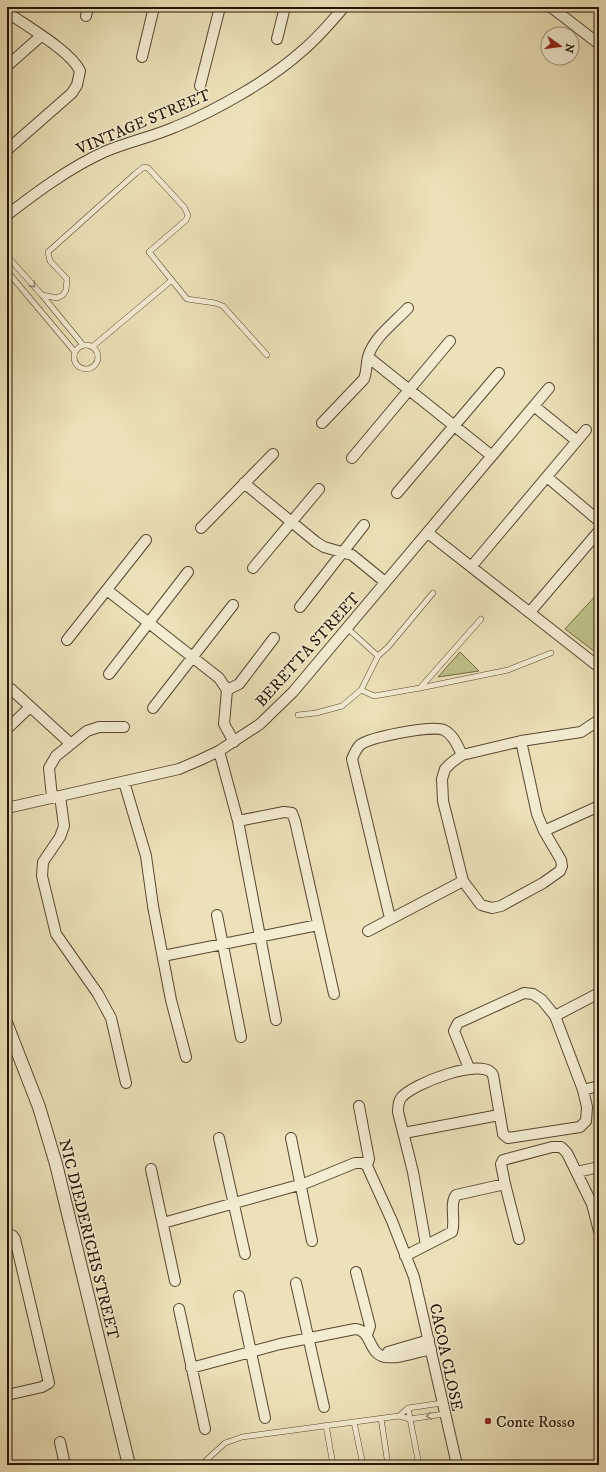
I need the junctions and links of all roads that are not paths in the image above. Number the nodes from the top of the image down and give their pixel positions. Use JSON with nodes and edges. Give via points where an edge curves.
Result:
{"nodes":[{"id":1,"x":154,"y":7,"type":"edge"},
{"id":2,"x":220,"y":7,"type":"edge"},
{"id":3,"x":285,"y":7,"type":"edge"},
{"id":4,"x":344,"y":7,"type":"edge"},
{"id":5,"x":552,"y":7,"type":"edge"},
{"id":6,"x":7,"y":12,"type":"edge"},
{"id":7,"x":41,"y":36,"type":"junction"},
{"id":8,"x":277,"y":39,"type":"dead end"},
{"id":9,"x":599,"y":44,"type":"edge"},
{"id":10,"x":142,"y":57,"type":"dead end"},
{"id":11,"x":7,"y":66,"type":"edge"},
{"id":12,"x":200,"y":86,"type":"dead end"},
{"id":13,"x":7,"y":150,"type":"edge"},
{"id":14,"x":7,"y":215,"type":"edge"},
{"id":15,"x":7,"y":256,"type":"edge"},
{"id":16,"x":7,"y":271,"type":"edge"},
{"id":17,"x":172,"y":280,"type":"junction"},
{"id":18,"x":42,"y":295,"type":"junction"},
{"id":19,"x":408,"y":308,"type":"dead end"},
{"id":20,"x":450,"y":341,"type":"dead end"},
{"id":21,"x":83,"y":346,"type":"junction"},
{"id":22,"x":92,"y":347,"type":"junction"},
{"id":23,"x":75,"y":352,"type":"junction"},
{"id":24,"x":267,"y":355,"type":"dead end"},
{"id":25,"x":368,"y":357,"type":"junction"},
{"id":26,"x":499,"y":372,"type":"dead end"},
{"id":27,"x":409,"y":388,"type":"junction"},
{"id":28,"x":549,"y":388,"type":"dead end"},
{"id":29,"x":534,"y":406,"type":"junction"},
{"id":30,"x":322,"y":423,"type":"dead end"},
{"id":31,"x":455,"y":425,"type":"junction"},
{"id":32,"x":586,"y":430,"type":"dead end"},
{"id":33,"x":577,"y":441,"type":"junction"},
{"id":34,"x":273,"y":454,"type":"dead end"},
{"id":35,"x":492,"y":456,"type":"junction"},
{"id":36,"x":352,"y":458,"type":"dead end"},
{"id":37,"x":547,"y":477,"type":"junction"},
{"id":38,"x":244,"y":484,"type":"junction"},
{"id":39,"x":319,"y":489,"type":"dead end"},
{"id":40,"x":397,"y":493,"type":"dead end"},
{"id":41,"x":599,"y":521,"type":"edge"},
{"id":42,"x":291,"y":522,"type":"junction"},
{"id":43,"x":364,"y":525,"type":"dead end"},
{"id":44,"x":201,"y":528,"type":"dead end"},
{"id":45,"x":599,"y":531,"type":"edge"},
{"id":46,"x":428,"y":533,"type":"junction"},
{"id":47,"x":146,"y":540,"type":"dead end"},
{"id":48,"x":343,"y":552,"type":"junction"},
{"id":49,"x":471,"y":567,"type":"junction"},
{"id":50,"x":253,"y":568,"type":"dead end"},
{"id":51,"x":188,"y":572,"type":"dead end"},
{"id":52,"x":386,"y":582,"type":"junction"},
{"id":53,"x":107,"y":590,"type":"junction"},
{"id":54,"x":433,"y":593,"type":"dead end"},
{"id":55,"x":233,"y":606,"type":"dead end"},
{"id":56,"x":300,"y":607,"type":"dead end"},
{"id":57,"x":530,"y":612,"type":"junction"},
{"id":58,"x":481,"y":619,"type":"dead end"},
{"id":59,"x":149,"y":623,"type":"junction"},
{"id":60,"x":346,"y":628,"type":"junction"},
{"id":61,"x":274,"y":638,"type":"dead end"},
{"id":62,"x":67,"y":640,"type":"dead end"},
{"id":63,"x":551,"y":653,"type":"dead end"},
{"id":64,"x":378,"y":656,"type":"junction"},
{"id":65,"x":193,"y":658,"type":"junction"},
{"id":66,"x":599,"y":667,"type":"edge"},
{"id":67,"x":109,"y":674,"type":"dead end"},
{"id":68,"x":420,"y":688,"type":"junction"},
{"id":69,"x":11,"y":690,"type":"dead end"},
{"id":70,"x":227,"y":690,"type":"junction"},
{"id":71,"x":361,"y":690,"type":"junction"},
{"id":72,"x":30,"y":707,"type":"junction"},
{"id":73,"x":153,"y":708,"type":"dead end"},
{"id":74,"x":298,"y":715,"type":"dead end"},
{"id":75,"x":599,"y":720,"type":"edge"},
{"id":76,"x":124,"y":727,"type":"dead end"},
{"id":77,"x":7,"y":729,"type":"edge"},
{"id":78,"x":521,"y":741,"type":"junction"},
{"id":79,"x":234,"y":742,"type":"junction"},
{"id":80,"x":71,"y":744,"type":"junction"},
{"id":81,"x":219,"y":751,"type":"junction"},
{"id":82,"x":462,"y":755,"type":"junction"},
{"id":83,"x":124,"y":782,"type":"junction"},
{"id":84,"x":56,"y":797,"type":"junction"},
{"id":85,"x":599,"y":806,"type":"edge"},
{"id":86,"x":7,"y":808,"type":"edge"},
{"id":87,"x":238,"y":822,"type":"junction"},
{"id":88,"x":544,"y":831,"type":"junction"},
{"id":89,"x":463,"y":881,"type":"junction"},
{"id":90,"x":217,"y":915,"type":"dead end"},
{"id":91,"x":390,"y":918,"type":"junction"},
{"id":92,"x":318,"y":925,"type":"junction"},
{"id":93,"x":368,"y":931,"type":"dead end"},
{"id":94,"x":260,"y":938,"type":"junction"},
{"id":95,"x":223,"y":945,"type":"junction"},
{"id":96,"x":163,"y":956,"type":"junction"},
{"id":97,"x":599,"y":993,"type":"edge"},
{"id":98,"x":334,"y":994,"type":"dead end"},
{"id":99,"x":556,"y":1016,"type":"junction"},
{"id":100,"x":276,"y":1020,"type":"dead end"},
{"id":101,"x":7,"y":1025,"type":"edge"},
{"id":102,"x":241,"y":1037,"type":"dead end"},
{"id":103,"x":186,"y":1057,"type":"dead end"},
{"id":104,"x":469,"y":1068,"type":"junction"},
{"id":105,"x":126,"y":1083,"type":"dead end"},
{"id":106,"x":599,"y":1086,"type":"edge"},
{"id":107,"x":583,"y":1090,"type":"junction"},
{"id":108,"x":359,"y":1106,"type":"dead end"},
{"id":109,"x":499,"y":1115,"type":"junction"},
{"id":110,"x":404,"y":1133,"type":"junction"},
{"id":111,"x":219,"y":1138,"type":"dead end"},
{"id":112,"x":291,"y":1138,"type":"dead end"},
{"id":113,"x":367,"y":1166,"type":"junction"},
{"id":114,"x":599,"y":1167,"type":"edge"},
{"id":115,"x":151,"y":1169,"type":"dead end"},
{"id":116,"x":577,"y":1172,"type":"junction"},
{"id":117,"x":301,"y":1184,"type":"junction"},
{"id":118,"x":505,"y":1184,"type":"junction"},
{"id":119,"x":234,"y":1203,"type":"junction"},
{"id":120,"x":163,"y":1223,"type":"junction"},
{"id":121,"x":599,"y":1231,"type":"edge"},
{"id":122,"x":7,"y":1233,"type":"edge"},
{"id":123,"x":519,"y":1239,"type":"dead end"},
{"id":124,"x":312,"y":1241,"type":"dead end"},
{"id":125,"x":426,"y":1245,"type":"junction"},
{"id":126,"x":245,"y":1254,"type":"dead end"},
{"id":127,"x":405,"y":1256,"type":"junction"},
{"id":128,"x":356,"y":1272,"type":"dead end"},
{"id":129,"x":175,"y":1281,"type":"dead end"},
{"id":130,"x":296,"y":1283,"type":"dead end"},
{"id":131,"x":239,"y":1296,"type":"dead end"},
{"id":132,"x":178,"y":1309,"type":"dead end"},
{"id":133,"x":367,"y":1335,"type":"junction"},
{"id":134,"x":309,"y":1339,"type":"junction"},
{"id":135,"x":430,"y":1344,"type":"junction"},
{"id":136,"x":251,"y":1353,"type":"junction"},
{"id":137,"x":191,"y":1368,"type":"junction"},
{"id":138,"x":7,"y":1395,"type":"edge"},
{"id":139,"x":442,"y":1403,"type":"junction"},
{"id":140,"x":324,"y":1407,"type":"dead end"},
{"id":141,"x":408,"y":1408,"type":"junction"},
{"id":142,"x":444,"y":1414,"type":"junction"},
{"id":143,"x":399,"y":1416,"type":"junction"},
{"id":144,"x":265,"y":1418,"type":"dead end"},
{"id":145,"x":380,"y":1418,"type":"junction"},
{"id":146,"x":410,"y":1419,"type":"junction"},
{"id":147,"x":354,"y":1422,"type":"junction"},
{"id":148,"x":326,"y":1426,"type":"junction"},
{"id":149,"x":205,"y":1429,"type":"dead end"},
{"id":150,"x":60,"y":1442,"type":"dead end"},
{"id":151,"x":65,"y":1465,"type":"edge"},
{"id":152,"x":129,"y":1465,"type":"edge"},
{"id":153,"x":201,"y":1465,"type":"edge"},
{"id":154,"x":333,"y":1465,"type":"edge"},
{"id":155,"x":363,"y":1465,"type":"edge"},
{"id":156,"x":388,"y":1465,"type":"edge"},
{"id":157,"x":419,"y":1465,"type":"edge"},
{"id":158,"x":457,"y":1465,"type":"edge"}],
"edges":[{"from":1,"to":10,"type":"street"},
{"from":2,"to":12,"type":"street"},
{"from":3,"to":8,"type":"street"},
{"from":4,"to":14,"type":"street","name":"VINTAGE STREET","via":[[302,52],[254,85],[175,127],[103,152],[74,167]]},
{"from":5,"to":9,"type":"street"},
{"from":6,"to":7,"type":"street"},
{"from":7,"to":11,"type":"street"},
{"from":7,"to":13,"type":"street","via":[[75,62],[80,77],[72,93]]},
{"from":15,"to":18,"type":"lane","one_way":true},
{"from":16,"to":23,"type":"lane"},
{"from":17,"to":18,"type":"lane","via":[[149,252],[186,220],[187,211],[152,170],[144,168],[48,252],[50,261],[67,280],[66,290],[63,296],[57,298]]},
{"from":17,"to":22,"type":"lane"},
{"from":17,"to":24,"type":"lane","via":[[188,298],[223,306]]},
{"from":18,"to":21,"type":"lane"},
{"from":19,"to":25,"type":"street","via":[[381,336]]},
{"from":20,"to":27,"type":"street"},
{"from":21,"to":22,"type":"lane"},
{"from":21,"to":23,"type":"lane"},
{"from":22,"to":23,"type":"lane","via":[[98,358],[89,368],[82,368],[77,364]]},
{"from":25,"to":27,"type":"street"},
{"from":25,"to":30,"type":"street","via":[[364,378]]},
{"from":26,"to":31,"type":"street"},
{"from":27,"to":31,"type":"street"},
{"from":27,"to":36,"type":"street"},
{"from":28,"to":29,"type":"street","name":"BERETTA STREET"},
{"from":29,"to":33,"type":"street"},
{"from":29,"to":35,"type":"street","name":"BERETTA STREET"},
{"from":31,"to":35,"type":"street"},
{"from":31,"to":40,"type":"street"},
{"from":32,"to":33,"type":"street"},
{"from":33,"to":37,"type":"street"},
{"from":34,"to":38,"type":"street"},
{"from":35,"to":46,"type":"street","name":"BERETTA STREET"},
{"from":37,"to":41,"type":"street"},
{"from":37,"to":49,"type":"street"},
{"from":38,"to":42,"type":"street"},
{"from":38,"to":44,"type":"street"},
{"from":39,"to":42,"type":"street"},
{"from":42,"to":48,"type":"street","via":[[324,547]]},
{"from":42,"to":50,"type":"street"},
{"from":43,"to":48,"type":"street"},
{"from":45,"to":57,"type":"street"},
{"from":46,"to":49,"type":"street"},
{"from":46,"to":52,"type":"street","name":"BERETTA STREET"},
{"from":47,"to":53,"type":"street"},
{"from":48,"to":52,"type":"street","via":[[352,555]]},
{"from":48,"to":56,"type":"street"},
{"from":49,"to":57,"type":"street"},
{"from":51,"to":59,"type":"street"},
{"from":52,"to":60,"type":"street","name":"BERETTA STREET"},
{"from":53,"to":59,"type":"street"},
{"from":53,"to":62,"type":"street"},
{"from":54,"to":64,"type":"lane"},
{"from":55,"to":65,"type":"street"},
{"from":57,"to":66,"type":"street"},
{"from":58,"to":68,"type":"lane"},
{"from":59,"to":65,"type":"street"},
{"from":59,"to":67,"type":"street"},
{"from":60,"to":64,"type":"lane"},
{"from":60,"to":79,"type":"street","name":"BERETTA STREET","via":[[278,708]]},
{"from":61,"to":70,"type":"street","via":[[239,684]]},
{"from":63,"to":68,"type":"lane","via":[[508,670]]},
{"from":64,"to":71,"type":"lane"},
{"from":65,"to":70,"type":"street","via":[[219,678]]},
{"from":65,"to":73,"type":"street"},
{"from":68,"to":71,"type":"lane","via":[[374,696]]},
{"from":69,"to":72,"type":"street"},
{"from":70,"to":79,"type":"street","via":[[224,724]]},
{"from":71,"to":74,"type":"lane","via":[[342,706]]},
{"from":72,"to":77,"type":"street"},
{"from":72,"to":80,"type":"street"},
{"from":75,"to":78,"type":"street","via":[[581,732]]},
{"from":76,"to":80,"type":"street","via":[[93,728]]},
{"from":78,"to":82,"type":"street"},
{"from":78,"to":88,"type":"street","via":[[536,810]]},
{"from":79,"to":81,"type":"street","name":"BERETTA STREET"},
{"from":80,"to":84,"type":"street","via":[[56,756],[49,768]]},
{"from":81,"to":83,"type":"street","name":"BERETTA STREET","via":[[179,769]]},
{"from":81,"to":87,"type":"street"},
{"from":82,"to":89,"type":"street","via":[[445,770],[442,786],[443,801]]},
{"from":82,"to":91,"type":"street","via":[[452,736],[439,728],[416,730],[366,742],[355,752],[352,759]]},
{"from":83,"to":84,"type":"street","name":"BERETTA STREET"},
{"from":83,"to":96,"type":"street","via":[[146,856]]},
{"from":84,"to":86,"type":"street","name":"BERETTA STREET"},
{"from":84,"to":105,"type":"street","via":[[64,826],[60,837],[43,862],[42,876],[56,934],[98,994],[111,1018]]},
{"from":85,"to":88,"type":"street"},
{"from":87,"to":92,"type":"street","via":[[284,812],[292,813]]},
{"from":87,"to":94,"type":"street"},
{"from":88,"to":89,"type":"street","via":[[562,860],[562,866],[560,871],[543,883],[501,906],[492,908],[481,905]]},
{"from":89,"to":91,"type":"street"},
{"from":90,"to":95,"type":"street"},
{"from":91,"to":93,"type":"street"},
{"from":92,"to":94,"type":"street"},
{"from":92,"to":98,"type":"street"},
{"from":94,"to":95,"type":"street"},
{"from":94,"to":100,"type":"street"},
{"from":95,"to":96,"type":"street"},
{"from":95,"to":102,"type":"street"},
{"from":96,"to":103,"type":"street"},
{"from":97,"to":99,"type":"street"},
{"from":99,"to":104,"type":"street","via":[[539,997],[524,993],[458,1023],[454,1031]]},
{"from":99,"to":107,"type":"street"},
{"from":101,"to":152,"type":"street","name":"NIC DIEDERICHS STREET","via":[[39,1107],[56,1164]]},
{"from":104,"to":109,"type":"street","via":[[491,1071]]},
{"from":104,"to":110,"type":"street","via":[[421,1084],[402,1097],[398,1112]]},
{"from":106,"to":107,"type":"street"},
{"from":107,"to":109,"type":"street","via":[[588,1117],[585,1124],[580,1127],[508,1138],[503,1134]]},
{"from":108,"to":113,"type":"street","via":[[369,1159]]},
{"from":109,"to":110,"type":"street"},
{"from":110,"to":125,"type":"street"},
{"from":111,"to":119,"type":"street"},
{"from":112,"to":117,"type":"street"},
{"from":113,"to":117,"type":"street","via":[[355,1162]]},
{"from":113,"to":127,"type":"street","name":"CACOA CLOSE"},
{"from":114,"to":116,"type":"street"},
{"from":115,"to":120,"type":"street"},
{"from":116,"to":118,"type":"street","via":[[564,1148],[552,1146],[503,1160],[501,1164]]},
{"from":116,"to":121,"type":"street","via":[[592,1204]]},
{"from":117,"to":119,"type":"street"},
{"from":117,"to":124,"type":"street"},
{"from":118,"to":123,"type":"street"},
{"from":118,"to":125,"type":"street","via":[[456,1196],[453,1201],[452,1232]]},
{"from":119,"to":120,"type":"street"},
{"from":119,"to":126,"type":"street"},
{"from":120,"to":129,"type":"street"},
{"from":122,"to":138,"type":"street","via":[[15,1239],[49,1383]]},
{"from":125,"to":127,"type":"street"},
{"from":127,"to":135,"type":"street","name":"CACOA CLOSE","via":[[416,1284]]},
{"from":128,"to":133,"type":"street","via":[[370,1326]]},
{"from":130,"to":134,"type":"street"},
{"from":131,"to":136,"type":"street"},
{"from":132,"to":137,"type":"street"},
{"from":133,"to":134,"type":"street","via":[[362,1330],[355,1329]]},
{"from":133,"to":135,"type":"street","via":[[373,1348],[381,1356],[396,1356]]},
{"from":134,"to":136,"type":"street"},
{"from":134,"to":140,"type":"street"},
{"from":135,"to":139,"type":"street","name":"CACOA CLOSE"},
{"from":136,"to":137,"type":"street"},
{"from":136,"to":144,"type":"street"},
{"from":137,"to":149,"type":"street"},
{"from":139,"to":141,"type":"lane"},
{"from":139,"to":142,"type":"street","name":"CACOA CLOSE"},
{"from":141,"to":143,"type":"lane"},
{"from":141,"to":146,"type":"lane"},
{"from":142,"to":146,"type":"lane","one_way":true},
{"from":142,"to":158,"type":"street","name":"CACOA CLOSE"},
{"from":143,"to":145,"type":"lane"},
{"from":143,"to":146,"type":"lane"},
{"from":145,"to":147,"type":"lane"},
{"from":145,"to":156,"type":"lane"},
{"from":146,"to":157,"type":"lane"},
{"from":147,"to":148,"type":"lane"},
{"from":147,"to":155,"type":"lane"},
{"from":148,"to":153,"type":"lane","via":[[234,1439],[216,1449]]},
{"from":148,"to":154,"type":"lane"},
{"from":150,"to":151,"type":"street"}]}
